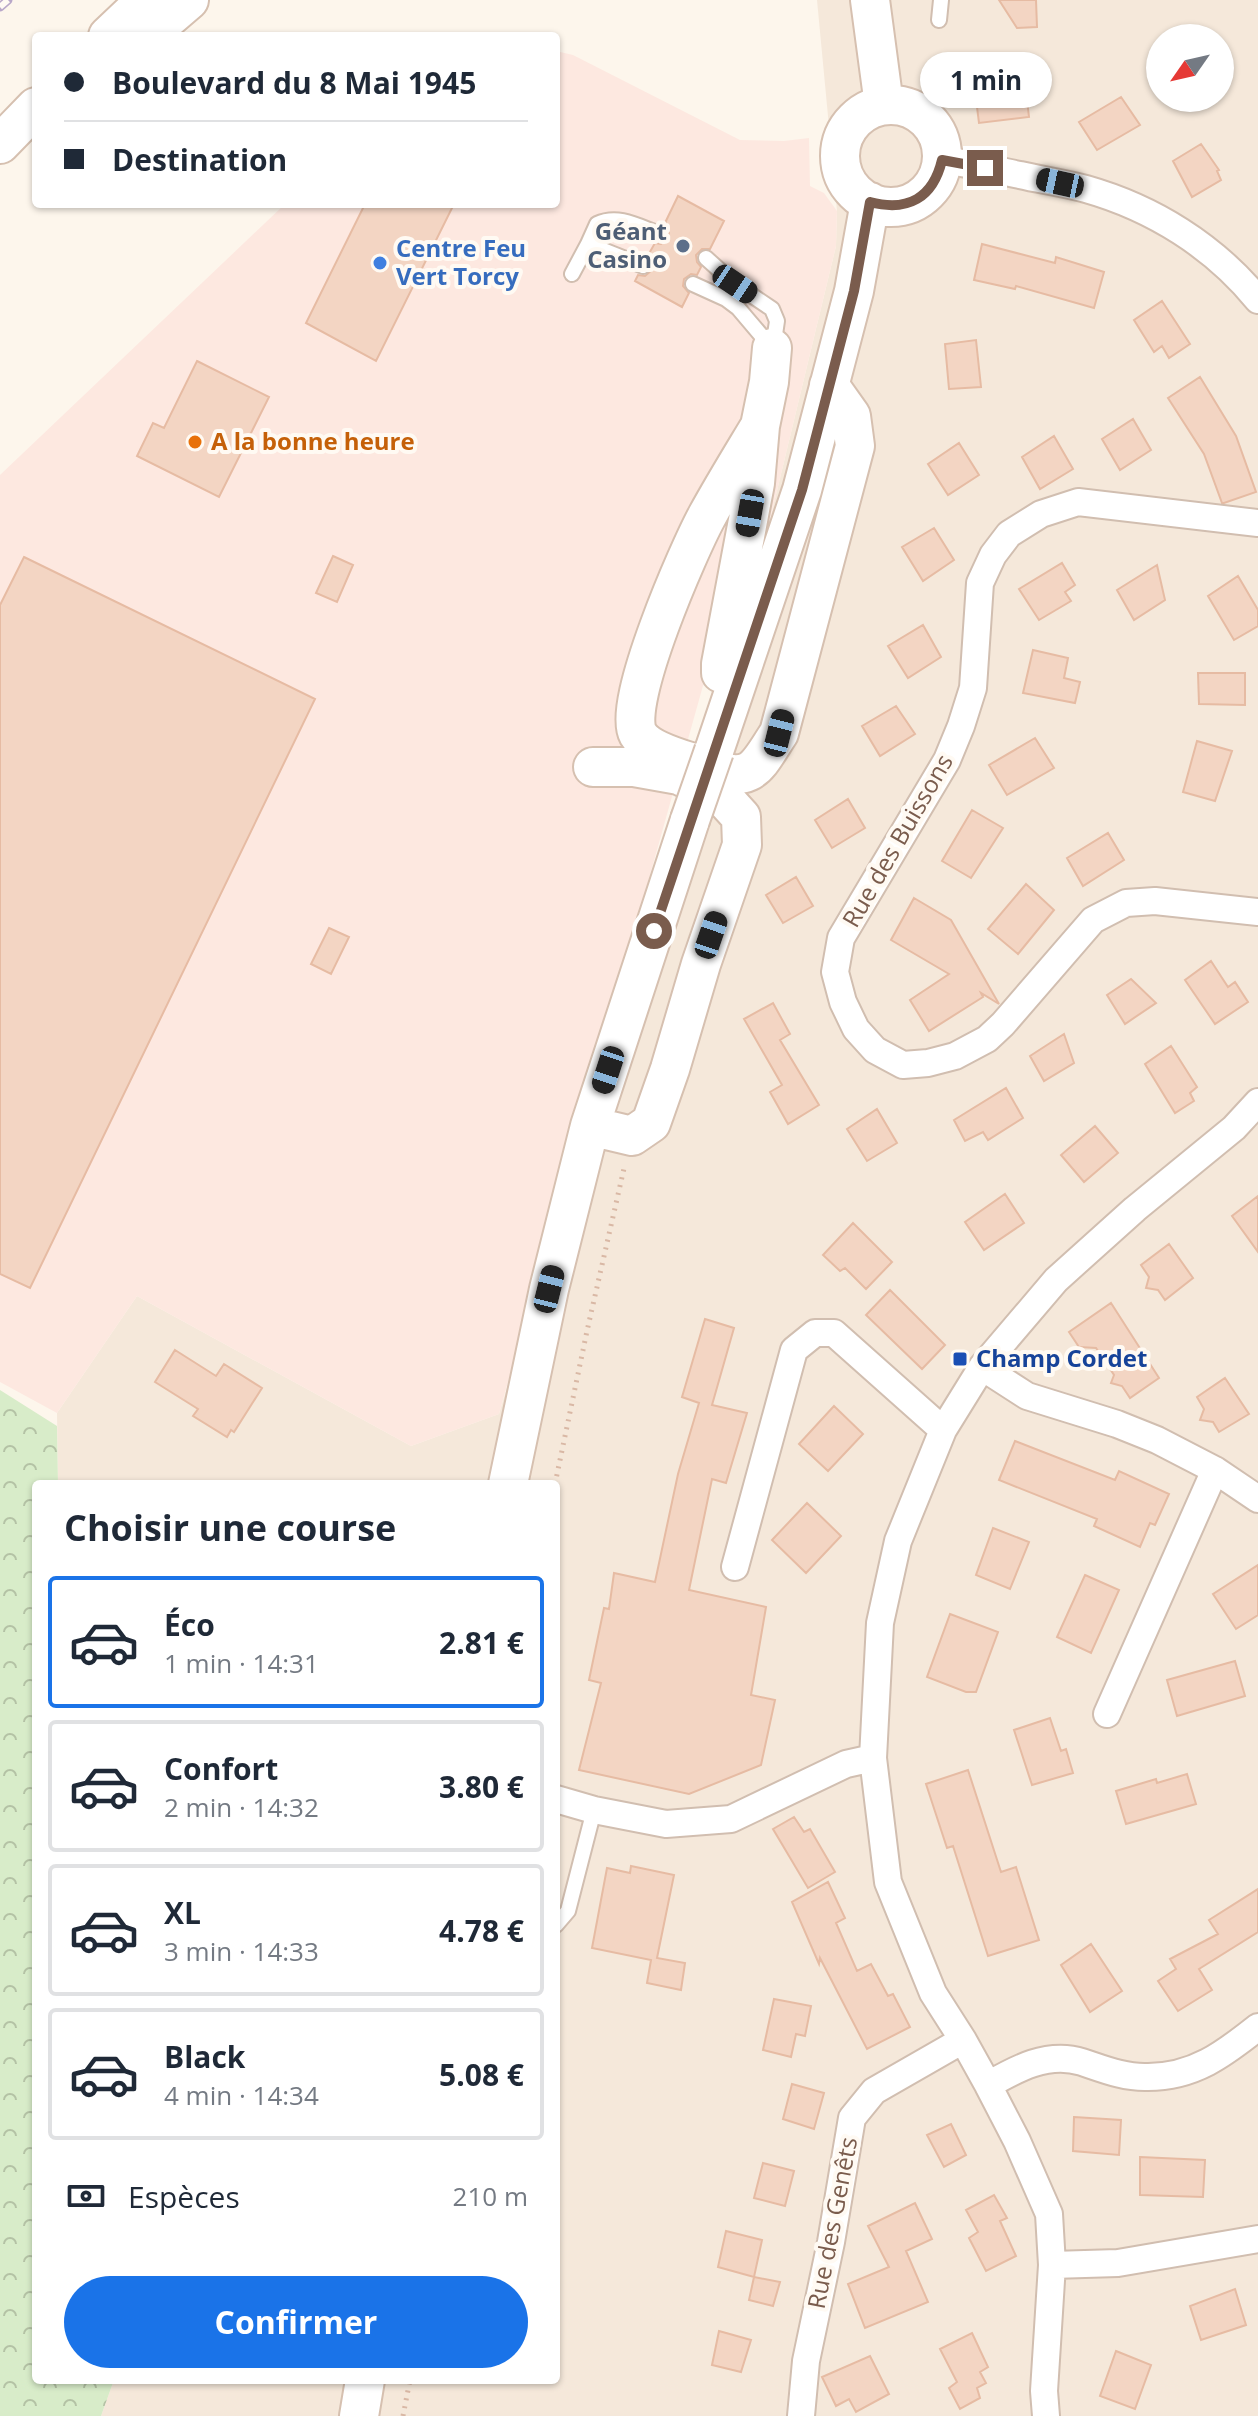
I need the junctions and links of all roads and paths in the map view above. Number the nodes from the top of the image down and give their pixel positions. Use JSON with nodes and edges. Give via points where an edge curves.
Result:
{"nodes":[{"id":1,"x":146,"y":0,"type":"edge"},
{"id":2,"x":189,"y":0,"type":"edge"},
{"id":3,"x":870,"y":0,"type":"edge"},
{"id":4,"x":941,"y":0,"type":"edge"},
{"id":5,"x":939,"y":20,"type":"dead end"},
{"id":6,"x":112,"y":32,"type":"edge"},
{"id":7,"x":152,"y":32,"type":"edge"},
{"id":8,"x":884,"y":105,"type":"junction"},
{"id":9,"x":32,"y":111,"type":"edge"},
{"id":10,"x":32,"y":134,"type":"edge"},
{"id":11,"x":0,"y":144,"type":"edge"},
{"id":12,"x":0,"y":160,"type":"edge"},
{"id":13,"x":942,"y":160,"type":"junction"},
{"id":14,"x":870,"y":202,"type":"junction"},
{"id":15,"x":659,"y":234,"type":"dead end"},
{"id":16,"x":588,"y":244,"type":"junction"},
{"id":17,"x":706,"y":258,"type":"dead end"},
{"id":18,"x":643,"y":266,"type":"dead end"},
{"id":19,"x":572,"y":274,"type":"dead end"},
{"id":20,"x":693,"y":284,"type":"dead end"},
{"id":21,"x":1258,"y":300,"type":"edge"},
{"id":22,"x":772,"y":348,"type":"junction"},
{"id":23,"x":829,"y":385,"type":"junction"},
{"id":24,"x":760,"y":426,"type":"junction"},
{"id":25,"x":1258,"y":523,"type":"edge"},
{"id":26,"x":714,"y":751,"type":"junction"},
{"id":27,"x":593,"y":767,"type":"dead end"},
{"id":28,"x":1258,"y":912,"type":"edge"},
{"id":29,"x":1258,"y":1102,"type":"edge"},
{"id":30,"x":590,"y":1126,"type":"junction"},
{"id":31,"x":982,"y":1367,"type":"junction"},
{"id":32,"x":943,"y":1430,"type":"junction"},
{"id":33,"x":1215,"y":1470,"type":"junction"},
{"id":34,"x":509,"y":1480,"type":"edge"},
{"id":35,"x":1258,"y":1499,"type":"edge"},
{"id":36,"x":735,"y":1567,"type":"dead end"},
{"id":37,"x":1107,"y":1714,"type":"dead end"},
{"id":38,"x":873,"y":1758,"type":"junction"},
{"id":39,"x":560,"y":1800,"type":"edge"},
{"id":40,"x":594,"y":1810,"type":"junction"},
{"id":41,"x":560,"y":1920,"type":"edge"},
{"id":42,"x":1258,"y":2027,"type":"edge"},
{"id":43,"x":963,"y":2040,"type":"junction"},
{"id":44,"x":988,"y":2085,"type":"junction"},
{"id":45,"x":1258,"y":2239,"type":"edge"},
{"id":46,"x":1052,"y":2265,"type":"junction"},
{"id":47,"x":364,"y":2384,"type":"edge"},
{"id":48,"x":409,"y":2384,"type":"edge"},
{"id":49,"x":359,"y":2416,"type":"edge"},
{"id":50,"x":403,"y":2416,"type":"edge"},
{"id":51,"x":801,"y":2416,"type":"edge"},
{"id":52,"x":1046,"y":2416,"type":"edge"}],
"edges":[{"from":1,"to":6,"type":"street"},
{"from":2,"to":7,"type":"street"},
{"from":3,"to":8,"type":"street"},
{"from":4,"to":5,"type":"lane"},
{"from":8,"to":13,"type":"street","via":[[910,109],[930,124]]},
{"from":8,"to":14,"type":"street","via":[[857,118],[842,144],[843,173]]},
{"from":9,"to":11,"type":"street"},
{"from":10,"to":12,"type":"street"},
{"from":13,"to":14,"type":"street","via":[[938,176],[917,200],[894,206]]},
{"from":13,"to":21,"type":"street","via":[[1129,203],[1207,250]]},
{"from":14,"to":23,"type":"street"},
{"from":15,"to":16,"type":"lane","via":[[619,219],[606,220],[597,224]]},
{"from":16,"to":18,"type":"lane"},
{"from":16,"to":19,"type":"lane"},
{"from":17,"to":22,"type":"lane","via":[[772,309],[777,321]]},
{"from":20,"to":22,"type":"lane","via":[[738,308]]},
{"from":22,"to":24,"type":"street"},
{"from":23,"to":24,"type":"street","via":[[851,416],[855,446],[779,733],[757,766],[739,776],[657,750],[645,743],[634,719],[652,649],[682,569]]},
{"from":23,"to":26,"type":"street","via":[[802,490]]},
{"from":24,"to":26,"type":"street","via":[[755,483],[721,664],[722,703]]},
{"from":25,"to":28,"type":"street","name":"Rue des Buissons","via":[[1078,502],[1041,514],[1009,534],[980,583],[973,688],[947,760],[841,938],[835,972],[856,1029],[875,1050],[903,1065],[928,1063],[987,1039],[1093,920],[1126,903]]},
{"from":26,"to":30,"type":"street","bridge":true},
{"from":27,"to":30,"type":"street","via":[[679,775],[721,795],[741,817],[742,845],[651,1123],[632,1136]]},
{"from":29,"to":31,"type":"street","via":[[1056,1280]]},
{"from":30,"to":34,"type":"street"},
{"from":31,"to":32,"type":"street"},
{"from":31,"to":33,"type":"street","via":[[1027,1396],[1130,1429]]},
{"from":32,"to":36,"type":"street","via":[[834,1333],[815,1333],[794,1350]]},
{"from":32,"to":38,"type":"street","via":[[898,1541],[880,1623]]},
{"from":33,"to":35,"type":"street"},
{"from":33,"to":37,"type":"street"},
{"from":38,"to":40,"type":"street","via":[[846,1764],[731,1819],[666,1824]]},
{"from":38,"to":43,"type":"street","via":[[888,1882],[933,1993]]},
{"from":39,"to":40,"type":"street"},
{"from":40,"to":41,"type":"lane","via":[[568,1911]]},
{"from":42,"to":44,"type":"street","via":[[1206,2065],[1177,2073],[1147,2078],[1059,2059],[1022,2066]]},
{"from":43,"to":44,"type":"street"},
{"from":43,"to":51,"type":"street","name":"Rue des Genêts","via":[[874,2091],[852,2118],[806,2361]]},
{"from":44,"to":46,"type":"street","via":[[1049,2214]]},
{"from":45,"to":46,"type":"street","via":[[1118,2263]]},
{"from":46,"to":52,"type":"street"},
{"from":47,"to":49,"type":"street"},
{"from":48,"to":50,"type":"path"}]}
